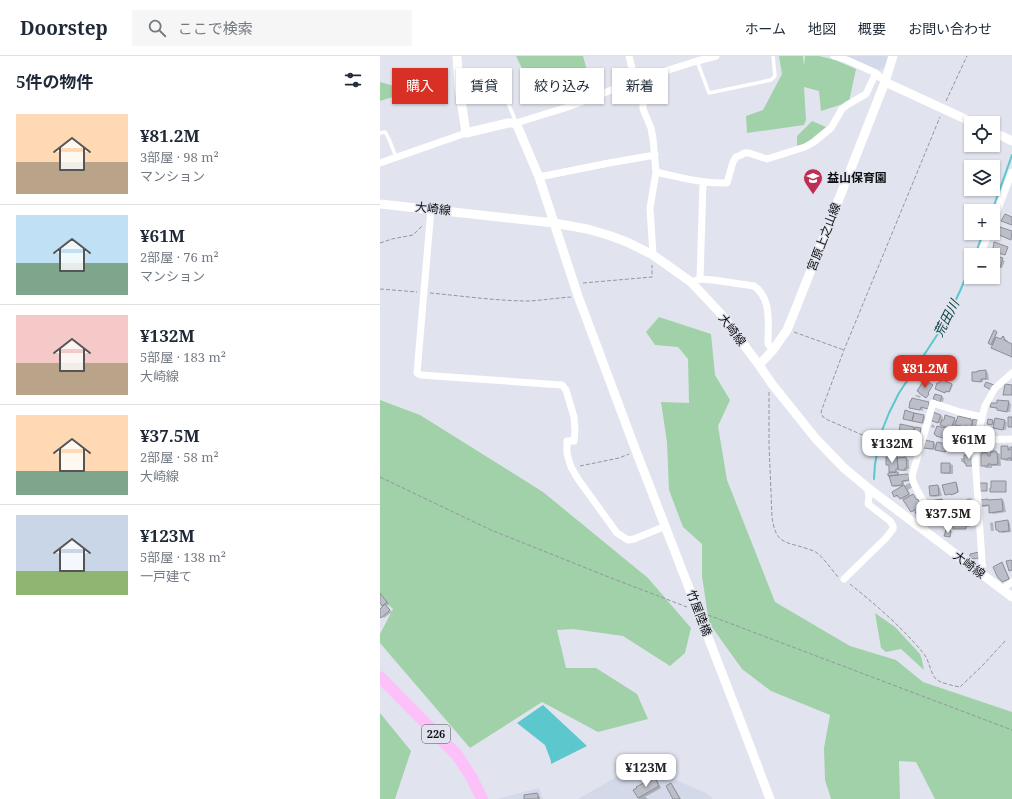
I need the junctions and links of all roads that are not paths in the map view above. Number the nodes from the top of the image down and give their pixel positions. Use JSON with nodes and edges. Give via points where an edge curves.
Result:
{"nodes":[{"id":1,"x":457,"y":56,"type":"edge"},
{"id":2,"x":629,"y":56,"type":"edge"},
{"id":3,"x":716,"y":56,"type":"edge"},
{"id":4,"x":773,"y":56,"type":"edge"},
{"id":5,"x":834,"y":56,"type":"edge"},
{"id":6,"x":893,"y":56,"type":"edge"},
{"id":7,"x":697,"y":61,"type":"junction"},
{"id":8,"x":632,"y":68,"type":"edge"},
{"id":9,"x":668,"y":71,"type":"edge"},
{"id":10,"x":876,"y":73,"type":"junction"},
{"id":11,"x":885,"y":82,"type":"junction"},
{"id":12,"x":612,"y":90,"type":"edge"},
{"id":13,"x":508,"y":104,"type":"edge"},
{"id":14,"x":643,"y":104,"type":"edge"},
{"id":15,"x":964,"y":118,"type":"edge"},
{"id":16,"x":516,"y":122,"type":"junction"},
{"id":17,"x":380,"y":133,"type":"edge"},
{"id":18,"x":466,"y":133,"type":"junction"},
{"id":19,"x":1000,"y":135,"type":"edge"},
{"id":20,"x":1012,"y":141,"type":"edge"},
{"id":21,"x":655,"y":155,"type":"junction"},
{"id":22,"x":396,"y":156,"type":"junction"},
{"id":23,"x":380,"y":163,"type":"edge"},
{"id":24,"x":656,"y":172,"type":"junction"},
{"id":25,"x":1012,"y":172,"type":"edge"},
{"id":26,"x":539,"y":177,"type":"junction"},
{"id":27,"x":703,"y":182,"type":"junction"},
{"id":28,"x":380,"y":204,"type":"edge"},
{"id":29,"x":1000,"y":204,"type":"edge"},
{"id":30,"x":431,"y":209,"type":"junction"},
{"id":31,"x":554,"y":223,"type":"junction"},
{"id":32,"x":653,"y":255,"type":"junction"},
{"id":33,"x":695,"y":281,"type":"junction"},
{"id":34,"x":773,"y":350,"type":"junction"},
{"id":35,"x":759,"y":365,"type":"junction"},
{"id":36,"x":1012,"y":373,"type":"edge"},
{"id":37,"x":982,"y":417,"type":"junction"},
{"id":38,"x":1012,"y":439,"type":"edge"},
{"id":39,"x":976,"y":440,"type":"junction"},
{"id":40,"x":868,"y":488,"type":"junction"},
{"id":41,"x":666,"y":526,"type":"junction"},
{"id":42,"x":924,"y":531,"type":"junction"},
{"id":43,"x":983,"y":575,"type":"junction"},
{"id":44,"x":844,"y":579,"type":"road end"},
{"id":45,"x":1012,"y":582,"type":"edge"},
{"id":46,"x":1002,"y":589,"type":"junction"},
{"id":47,"x":1012,"y":597,"type":"edge"},
{"id":48,"x":380,"y":677,"type":"edge"},
{"id":49,"x":482,"y":799,"type":"edge"},
{"id":50,"x":770,"y":799,"type":"edge"}],
"edges":[{"from":1,"to":18,"type":"street"},
{"from":2,"to":8,"type":"street"},
{"from":3,"to":7,"type":"street"},
{"from":4,"to":7,"type":"lane","via":[[775,76],[771,80],[709,93]]},
{"from":5,"to":10,"type":"street"},
{"from":6,"to":11,"type":"street","name":"宮原上之山線"},
{"from":7,"to":9,"type":"street"},
{"from":10,"to":11,"type":"street"},
{"from":10,"to":27,"type":"street","via":[[866,94],[846,105],[831,128],[814,142],[767,159],[744,153],[733,162],[727,183]]},
{"from":11,"to":15,"type":"street"},
{"from":11,"to":34,"type":"street","name":"宮原上之山線","via":[[787,330]]},
{"from":12,"to":16,"type":"street","via":[[568,107]]},
{"from":13,"to":16,"type":"lane"},
{"from":14,"to":21,"type":"street","via":[[651,128]]},
{"from":16,"to":18,"type":"street"},
{"from":16,"to":26,"type":"street","name":"竹屋陸橋"},
{"from":17,"to":22,"type":"lane","via":[[385,132]]},
{"from":18,"to":22,"type":"street"},
{"from":19,"to":20,"type":"street"},
{"from":21,"to":24,"type":"street"},
{"from":21,"to":26,"type":"street"},
{"from":22,"to":23,"type":"street"},
{"from":24,"to":27,"type":"street"},
{"from":24,"to":32,"type":"street","via":[[650,208]]},
{"from":25,"to":29,"type":"street"},
{"from":26,"to":31,"type":"street","name":"竹屋陸橋"},
{"from":27,"to":33,"type":"street"},
{"from":28,"to":30,"type":"street","name":"大崎線"},
{"from":30,"to":31,"type":"street","name":"大崎線"},
{"from":30,"to":41,"type":"street","via":[[417,373],[562,385],[574,417],[574,441],[567,441],[571,467],[617,534],[628,540]]},
{"from":31,"to":32,"type":"street","name":"大崎線","via":[[608,235]]},
{"from":31,"to":41,"type":"street","name":"竹屋陸橋","via":[[578,296]]},
{"from":32,"to":33,"type":"street","name":"大崎線"},
{"from":33,"to":34,"type":"street","via":[[713,280],[754,286],[758,289],[766,303],[768,344]]},
{"from":33,"to":35,"type":"street","name":"大崎線"},
{"from":34,"to":35,"type":"street","name":"宮原上之山線"},
{"from":35,"to":40,"type":"street","name":"大崎線","via":[[816,440]]},
{"from":36,"to":37,"type":"street","via":[[995,388]]},
{"from":37,"to":39,"type":"street"},
{"from":37,"to":42,"type":"street","via":[[933,403],[912,476],[927,511]]},
{"from":38,"to":39,"type":"street"},
{"from":39,"to":43,"type":"street"},
{"from":40,"to":42,"type":"street","name":"大崎線"},
{"from":40,"to":44,"type":"street","via":[[868,504],[893,526],[886,538]]},
{"from":41,"to":50,"type":"street","name":"竹屋陸橋"},
{"from":42,"to":43,"type":"street","name":"大崎線"},
{"from":43,"to":46,"type":"street","name":"大崎線"},
{"from":45,"to":46,"type":"street"},
{"from":46,"to":47,"type":"street","name":"大崎線"},
{"from":48,"to":49,"type":"highway","number":"226","via":[[457,755]]}]}
